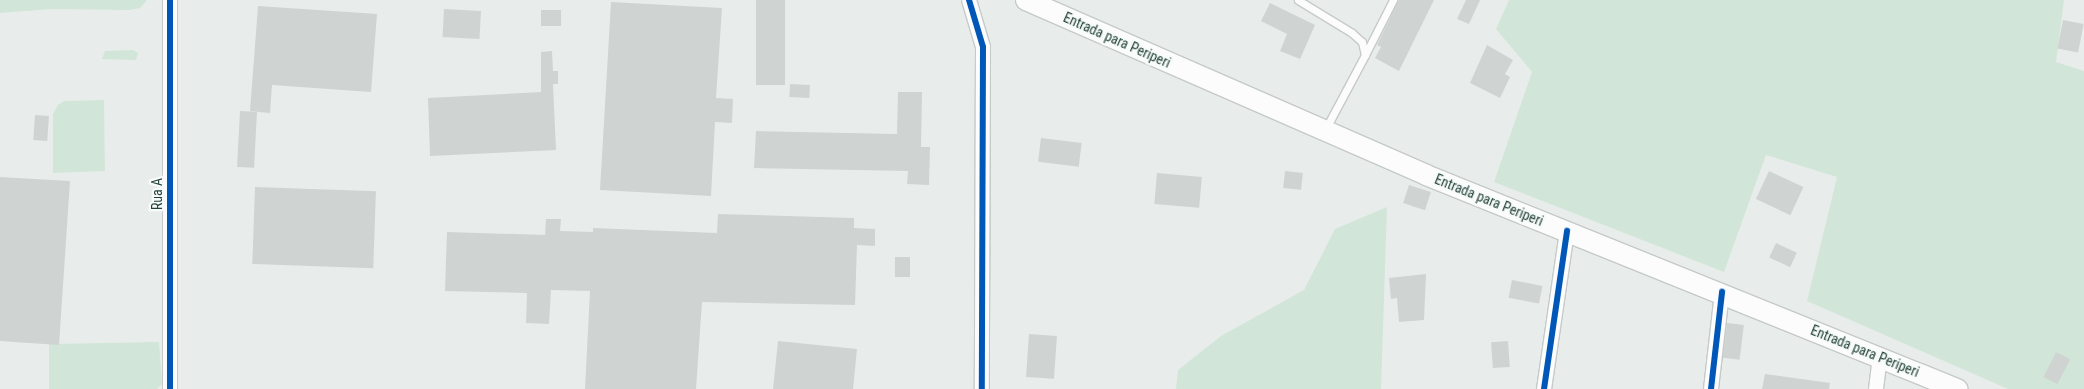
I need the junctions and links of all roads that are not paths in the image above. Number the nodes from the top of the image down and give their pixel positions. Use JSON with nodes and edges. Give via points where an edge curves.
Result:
{"nodes":[{"id":1,"x":170,"y":0,"type":"edge"},
{"id":2,"x":969,"y":0,"type":"edge"},
{"id":3,"x":1026,"y":0,"type":"edge"},
{"id":4,"x":1298,"y":0,"type":"edge"},
{"id":5,"x":1393,"y":0,"type":"edge"},
{"id":6,"x":1365,"y":55,"type":"junction"},
{"id":7,"x":1325,"y":130,"type":"junction"},
{"id":8,"x":1567,"y":231,"type":"junction"},
{"id":9,"x":1722,"y":292,"type":"junction"},
{"id":10,"x":1880,"y":356,"type":"junction"},
{"id":11,"x":170,"y":389,"type":"edge"},
{"id":12,"x":982,"y":389,"type":"edge"},
{"id":13,"x":1544,"y":389,"type":"edge"},
{"id":14,"x":1711,"y":389,"type":"edge"},
{"id":15,"x":1876,"y":389,"type":"edge"},
{"id":16,"x":1957,"y":389,"type":"edge"}],
"edges":[{"from":1,"to":11,"type":"street","name":"Rua A"},
{"from":2,"to":12,"type":"street","via":[[983,48]]},
{"from":3,"to":7,"type":"main road","name":"Entrada para Periperi"},
{"from":4,"to":6,"type":"lane","via":[[1352,33],[1362,42]]},
{"from":5,"to":6,"type":"lane"},
{"from":6,"to":7,"type":"lane"},
{"from":7,"to":8,"type":"main road","name":"Entrada para Periperi"},
{"from":8,"to":9,"type":"main road","name":"Entrada para Periperi"},
{"from":8,"to":13,"type":"street"},
{"from":9,"to":10,"type":"main road","name":"Entrada para Periperi"},
{"from":9,"to":14,"type":"street"},
{"from":10,"to":15,"type":"street"},
{"from":10,"to":16,"type":"main road","name":"Entrada para Periperi"}]}
